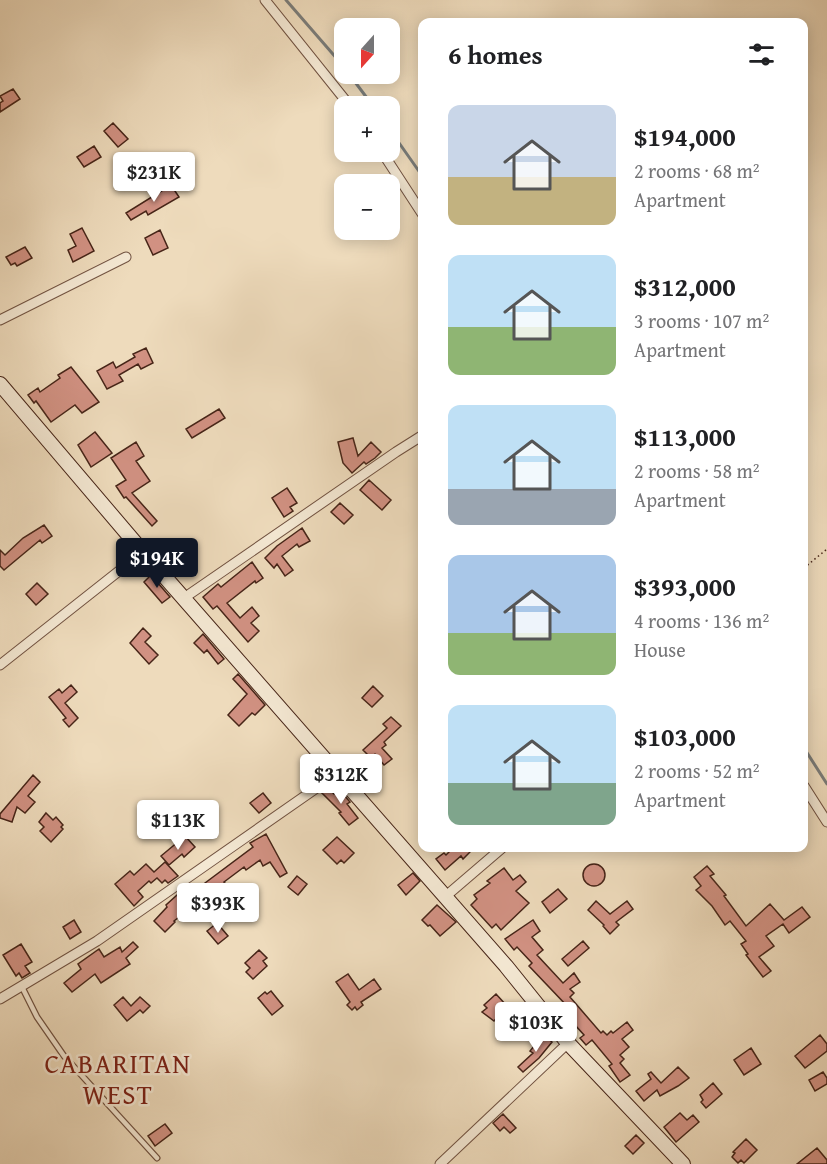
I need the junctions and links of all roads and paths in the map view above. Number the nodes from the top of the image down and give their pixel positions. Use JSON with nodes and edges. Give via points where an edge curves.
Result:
{"nodes":[{"id":1,"x":265,"y":0,"type":"edge"},
{"id":2,"x":342,"y":96,"type":"edge"},
{"id":3,"x":389,"y":162,"type":"edge"},
{"id":4,"x":418,"y":207,"type":"edge"},
{"id":5,"x":126,"y":256,"type":"dead end"},
{"id":6,"x":0,"y":320,"type":"edge"},
{"id":7,"x":0,"y":384,"type":"edge"},
{"id":8,"x":418,"y":438,"type":"edge"},
{"id":9,"x":827,"y":549,"type":"edge"},
{"id":10,"x":143,"y":552,"type":"junction"},
{"id":11,"x":808,"y":565,"type":"edge"},
{"id":12,"x":184,"y":598,"type":"junction"},
{"id":13,"x":0,"y":665,"type":"edge"},
{"id":14,"x":338,"y":773,"type":"junction"},
{"id":15,"x":808,"y":792,"type":"edge"},
{"id":16,"x":827,"y":822,"type":"edge"},
{"id":17,"x":497,"y":852,"type":"edge"},
{"id":18,"x":446,"y":896,"type":"junction"},
{"id":19,"x":22,"y":987,"type":"junction"},
{"id":20,"x":0,"y":999,"type":"edge"},
{"id":21,"x":568,"y":1043,"type":"junction"},
{"id":22,"x":157,"y":1158,"type":"dead end"},
{"id":23,"x":440,"y":1164,"type":"edge"},
{"id":24,"x":683,"y":1164,"type":"edge"}],
"edges":[{"from":1,"to":2,"type":"street"},
{"from":3,"to":4,"type":"street"},
{"from":5,"to":6,"type":"street"},
{"from":7,"to":10,"type":"street"},
{"from":8,"to":12,"type":"street"},
{"from":9,"to":11,"type":"path"},
{"from":10,"to":12,"type":"street"},
{"from":10,"to":13,"type":"street"},
{"from":12,"to":14,"type":"street"},
{"from":14,"to":18,"type":"street"},
{"from":14,"to":19,"type":"street","via":[[97,941]]},
{"from":15,"to":16,"type":"street"},
{"from":17,"to":18,"type":"street"},
{"from":18,"to":21,"type":"street"},
{"from":19,"to":20,"type":"street"},
{"from":19,"to":22,"type":"lane","via":[[64,1056]]},
{"from":21,"to":23,"type":"street"},
{"from":21,"to":24,"type":"street"}]}
